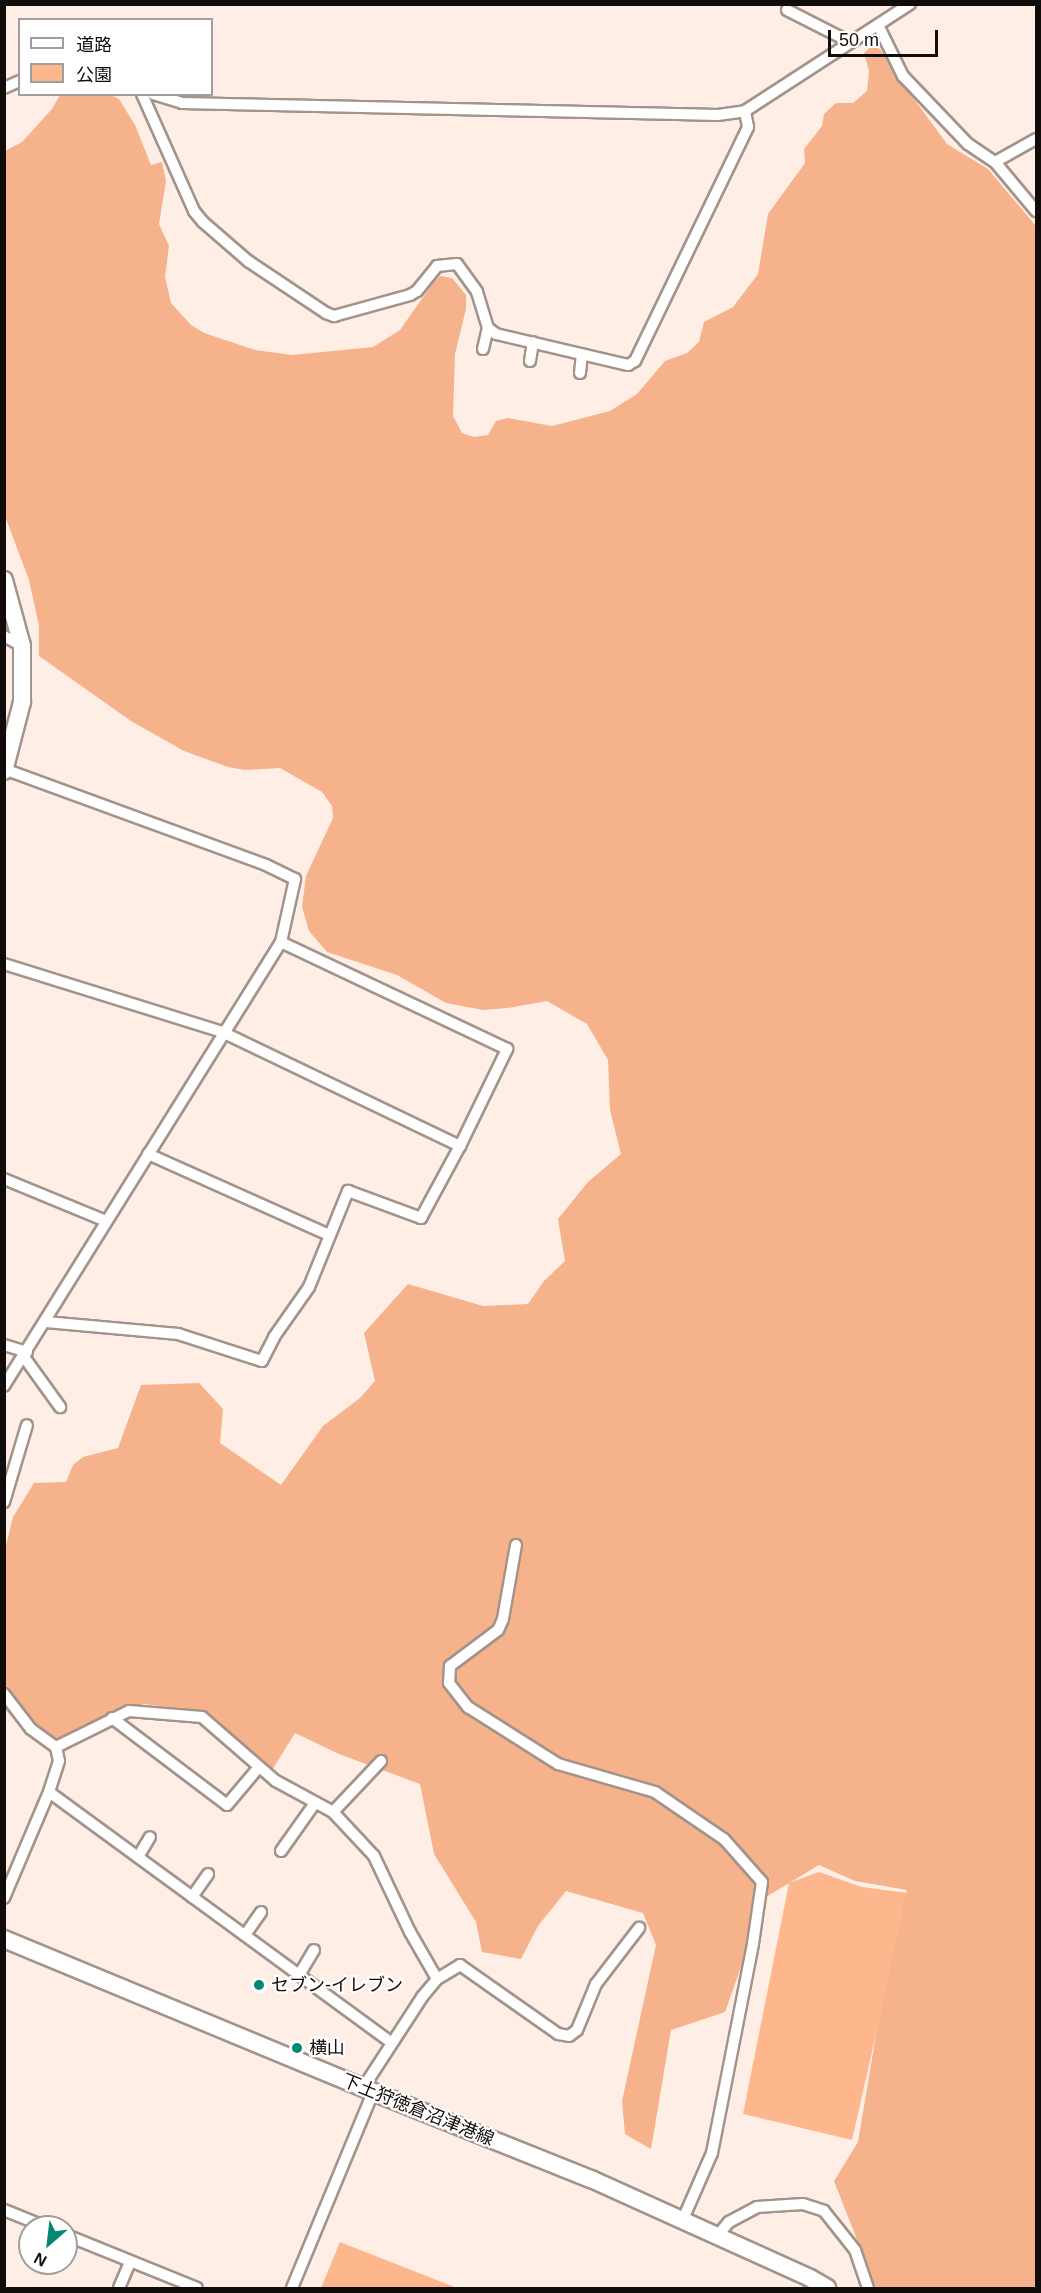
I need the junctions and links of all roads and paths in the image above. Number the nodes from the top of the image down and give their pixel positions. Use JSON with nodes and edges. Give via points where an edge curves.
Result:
{"nodes":[{"id":1,"x":910,"y":4,"type":"edge"},
{"id":2,"x":787,"y":10,"type":"dead end"},
{"id":3,"x":878,"y":25,"type":"junction"},
{"id":4,"x":850,"y":42,"type":"junction"},
{"id":5,"x":18,"y":82,"type":"edge"},
{"id":6,"x":4,"y":88,"type":"edge"},
{"id":7,"x":143,"y":96,"type":"edge"},
{"id":8,"x":159,"y":96,"type":"edge"},
{"id":9,"x":745,"y":111,"type":"junction"},
{"id":10,"x":1036,"y":139,"type":"edge"},
{"id":11,"x":995,"y":162,"type":"junction"},
{"id":12,"x":1036,"y":211,"type":"edge"},
{"id":13,"x":488,"y":328,"type":"junction"},
{"id":14,"x":533,"y":342,"type":"junction"},
{"id":15,"x":483,"y":349,"type":"dead end"},
{"id":16,"x":582,"y":354,"type":"junction"},
{"id":17,"x":530,"y":361,"type":"dead end"},
{"id":18,"x":580,"y":373,"type":"dead end"},
{"id":19,"x":4,"y":580,"type":"edge"},
{"id":20,"x":4,"y":636,"type":"edge"},
{"id":21,"x":22,"y":646,"type":"junction"},
{"id":22,"x":5,"y":770,"type":"edge"},
{"id":23,"x":281,"y":942,"type":"junction"},
{"id":24,"x":4,"y":964,"type":"edge"},
{"id":25,"x":222,"y":1032,"type":"junction"},
{"id":26,"x":460,"y":1146,"type":"junction"},
{"id":27,"x":148,"y":1154,"type":"junction"},
{"id":28,"x":4,"y":1179,"type":"edge"},
{"id":29,"x":106,"y":1221,"type":"junction"},
{"id":30,"x":329,"y":1235,"type":"junction"},
{"id":31,"x":46,"y":1322,"type":"junction"},
{"id":32,"x":4,"y":1345,"type":"edge"},
{"id":33,"x":25,"y":1354,"type":"junction"},
{"id":34,"x":4,"y":1386,"type":"edge"},
{"id":35,"x":60,"y":1407,"type":"dead end"},
{"id":36,"x":27,"y":1425,"type":"dead end"},
{"id":37,"x":4,"y":1502,"type":"edge"},
{"id":38,"x":516,"y":1545,"type":"dead end"},
{"id":39,"x":4,"y":1694,"type":"edge"},
{"id":40,"x":112,"y":1718,"type":"junction"},
{"id":41,"x":56,"y":1747,"type":"junction"},
{"id":42,"x":381,"y":1761,"type":"dead end"},
{"id":43,"x":259,"y":1767,"type":"junction"},
{"id":44,"x":49,"y":1792,"type":"junction"},
{"id":45,"x":315,"y":1803,"type":"junction"},
{"id":46,"x":333,"y":1812,"type":"junction"},
{"id":47,"x":150,"y":1837,"type":"dead end"},
{"id":48,"x":280,"y":1851,"type":"dead end"},
{"id":49,"x":138,"y":1857,"type":"junction"},
{"id":50,"x":208,"y":1874,"type":"dead end"},
{"id":51,"x":192,"y":1897,"type":"junction"},
{"id":52,"x":4,"y":1898,"type":"edge"},
{"id":53,"x":261,"y":1912,"type":"dead end"},
{"id":54,"x":639,"y":1928,"type":"dead end"},
{"id":55,"x":245,"y":1935,"type":"junction"},
{"id":56,"x":4,"y":1939,"type":"edge"},
{"id":57,"x":314,"y":1950,"type":"dead end"},
{"id":58,"x":299,"y":1975,"type":"junction"},
{"id":59,"x":437,"y":1979,"type":"junction"},
{"id":60,"x":392,"y":2043,"type":"junction"},
{"id":61,"x":368,"y":2090,"type":"junction"},
{"id":62,"x":4,"y":2210,"type":"edge"},
{"id":63,"x":18,"y":2216,"type":"edge"},
{"id":64,"x":683,"y":2219,"type":"junction"},
{"id":65,"x":718,"y":2235,"type":"junction"},
{"id":66,"x":78,"y":2240,"type":"edge"},
{"id":67,"x":130,"y":2262,"type":"junction"},
{"id":68,"x":119,"y":2289,"type":"edge"},
{"id":69,"x":197,"y":2289,"type":"edge"},
{"id":70,"x":292,"y":2289,"type":"edge"},
{"id":71,"x":827,"y":2289,"type":"edge"},
{"id":72,"x":868,"y":2289,"type":"edge"}],
"edges":[{"from":1,"to":3,"type":"street"},
{"from":2,"to":4,"type":"street"},
{"from":3,"to":4,"type":"street"},
{"from":3,"to":11,"type":"street","via":[[909,82],[968,144]]},
{"from":4,"to":9,"type":"street"},
{"from":5,"to":6,"type":"street"},
{"from":7,"to":13,"type":"street","via":[[194,211],[248,261],[334,316],[410,295],[437,266],[457,264],[477,292]]},
{"from":8,"to":9,"type":"street","via":[[182,103],[706,115]]},
{"from":9,"to":16,"type":"street","via":[[748,127],[635,361],[628,365]]},
{"from":10,"to":11,"type":"street"},
{"from":11,"to":12,"type":"street"},
{"from":13,"to":14,"type":"street","via":[[496,334]]},
{"from":13,"to":15,"type":"street"},
{"from":14,"to":16,"type":"street"},
{"from":14,"to":17,"type":"street"},
{"from":16,"to":18,"type":"street"},
{"from":19,"to":21,"type":"main road"},
{"from":20,"to":21,"type":"street"},
{"from":21,"to":22,"type":"main road","via":[[22,702]]},
{"from":22,"to":23,"type":"street","via":[[295,879]]},
{"from":23,"to":25,"type":"street"},
{"from":23,"to":26,"type":"street","via":[[507,1049]]},
{"from":24,"to":25,"type":"street"},
{"from":25,"to":26,"type":"street"},
{"from":25,"to":27,"type":"street"},
{"from":26,"to":30,"type":"street","via":[[421,1218],[348,1191]]},
{"from":27,"to":29,"type":"street"},
{"from":27,"to":30,"type":"street"},
{"from":28,"to":29,"type":"street"},
{"from":29,"to":31,"type":"street"},
{"from":30,"to":31,"type":"street","via":[[309,1287],[262,1361],[178,1334]]},
{"from":31,"to":33,"type":"street"},
{"from":32,"to":33,"type":"street"},
{"from":33,"to":34,"type":"street"},
{"from":33,"to":35,"type":"street"},
{"from":36,"to":37,"type":"street"},
{"from":38,"to":64,"type":"street","via":[[503,1619],[498,1629],[450,1666],[449,1683],[468,1707],[558,1764],[655,1792],[724,1839],[762,1882],[712,2153]]},
{"from":39,"to":41,"type":"street","via":[[31,1729]]},
{"from":40,"to":41,"type":"street"},
{"from":40,"to":43,"type":"street","via":[[129,1711],[202,1716]]},
{"from":40,"to":43,"type":"street","via":[[227,1805]]},
{"from":41,"to":44,"type":"street","via":[[59,1761]]},
{"from":42,"to":46,"type":"street"},
{"from":43,"to":45,"type":"street"},
{"from":44,"to":49,"type":"street"},
{"from":44,"to":52,"type":"street"},
{"from":45,"to":46,"type":"street"},
{"from":45,"to":48,"type":"street"},
{"from":46,"to":59,"type":"street","via":[[374,1856]]},
{"from":47,"to":49,"type":"street"},
{"from":49,"to":51,"type":"street"},
{"from":50,"to":51,"type":"street"},
{"from":51,"to":55,"type":"street"},
{"from":53,"to":55,"type":"street"},
{"from":54,"to":59,"type":"street","via":[[596,1984],[577,2030],[569,2036],[558,2034],[460,1965]]},
{"from":55,"to":58,"type":"street"},
{"from":56,"to":61,"type":"main road","name":"下土狩徳倉沼津港線"},
{"from":57,"to":58,"type":"street"},
{"from":58,"to":60,"type":"street"},
{"from":59,"to":60,"type":"street"},
{"from":60,"to":61,"type":"street"},
{"from":61,"to":64,"type":"main road","name":"下土狩徳倉沼津港線"},
{"from":61,"to":70,"type":"street"},
{"from":62,"to":63,"type":"street"},
{"from":64,"to":65,"type":"main road","name":"下土狩徳倉沼津港線"},
{"from":65,"to":71,"type":"main road","name":"下土狩徳倉沼津港線"},
{"from":65,"to":72,"type":"street","via":[[729,2222],[757,2207],[803,2204],[824,2211],[855,2250]]},
{"from":66,"to":67,"type":"street"},
{"from":67,"to":68,"type":"street"},
{"from":67,"to":69,"type":"street"}]}
